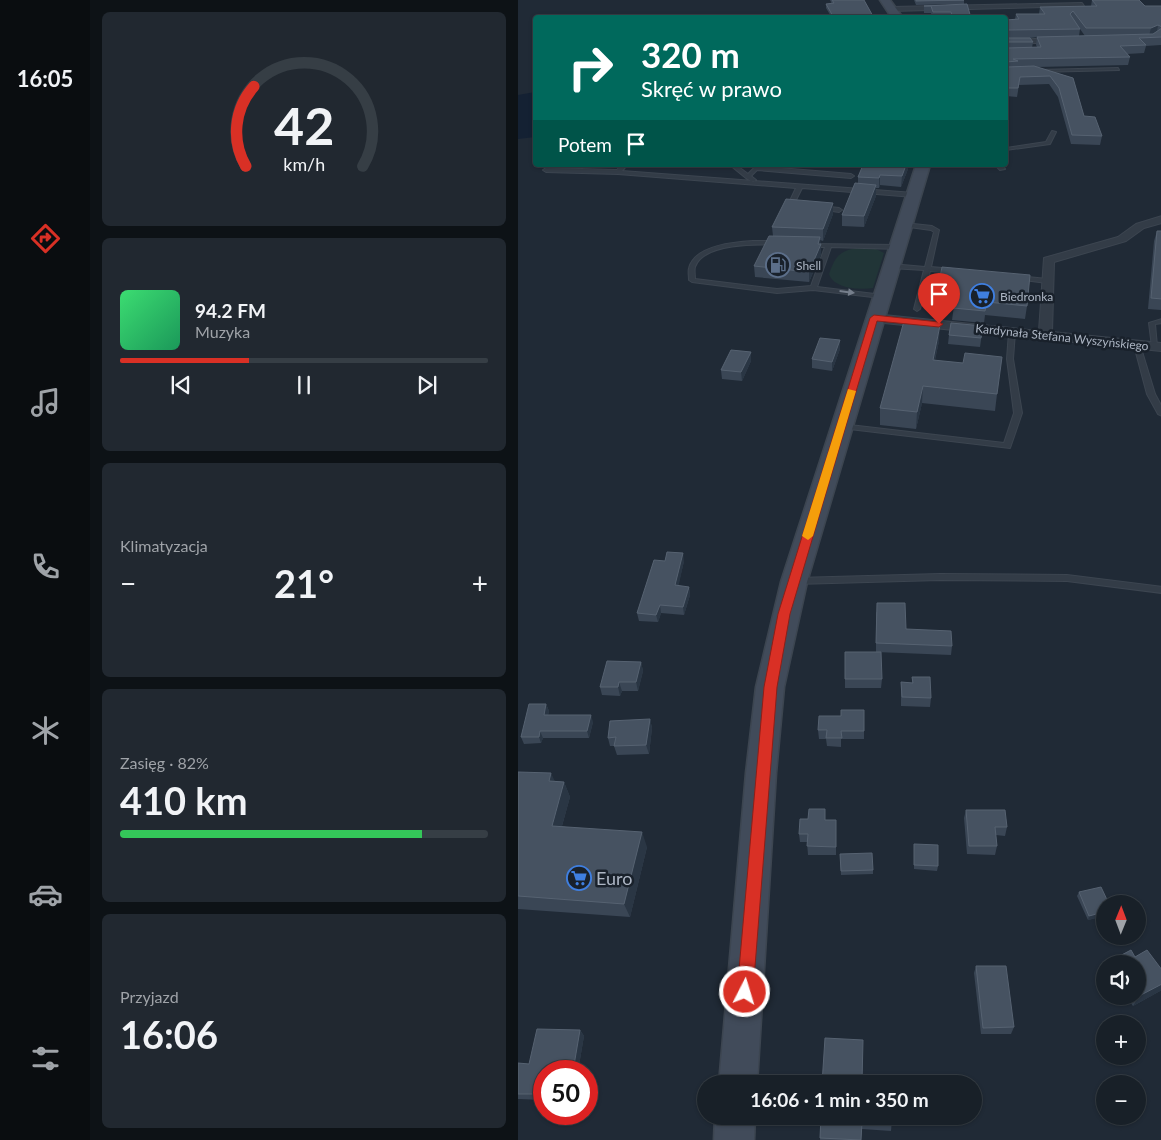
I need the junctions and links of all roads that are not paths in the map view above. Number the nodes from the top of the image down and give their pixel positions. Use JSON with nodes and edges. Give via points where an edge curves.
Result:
{"nodes":[{"id":1,"x":885,"y":0,"type":"edge"},
{"id":2,"x":1082,"y":5,"type":"edge"},
{"id":3,"x":895,"y":14,"type":"edge"},
{"id":4,"x":1067,"y":40,"type":"edge"},
{"id":5,"x":1008,"y":42,"type":"edge"},
{"id":6,"x":1118,"y":69,"type":"edge"},
{"id":7,"x":1028,"y":71,"type":"edge"},
{"id":8,"x":1054,"y":132,"type":"dead end"},
{"id":9,"x":1008,"y":149,"type":"edge"},
{"id":10,"x":622,"y":167,"type":"edge"},
{"id":11,"x":736,"y":167,"type":"edge"},
{"id":12,"x":922,"y":167,"type":"edge"},
{"id":13,"x":546,"y":170,"type":"dead end"},
{"id":14,"x":618,"y":172,"type":"junction"},
{"id":15,"x":851,"y":176,"type":"dead end"},
{"id":16,"x":748,"y":177,"type":"junction"},
{"id":17,"x":755,"y":182,"type":"junction"},
{"id":18,"x":800,"y":186,"type":"junction"},
{"id":19,"x":914,"y":195,"type":"junction"},
{"id":20,"x":800,"y":206,"type":"edge"},
{"id":21,"x":810,"y":207,"type":"edge"},
{"id":22,"x":839,"y":210,"type":"dead end"},
{"id":23,"x":1162,"y":219,"type":"edge"},
{"id":24,"x":904,"y":225,"type":"junction"},
{"id":25,"x":790,"y":244,"type":"edge"},
{"id":26,"x":800,"y":244,"type":"edge"},
{"id":27,"x":830,"y":246,"type":"junction"},
{"id":28,"x":898,"y":247,"type":"junction"},
{"id":29,"x":891,"y":266,"type":"junction"},
{"id":30,"x":928,"y":269,"type":"junction"},
{"id":31,"x":956,"y":272,"type":"edge"},
{"id":32,"x":1014,"y":277,"type":"edge"},
{"id":33,"x":1047,"y":281,"type":"junction"},
{"id":34,"x":813,"y":288,"type":"junction"},
{"id":35,"x":878,"y":307,"type":"junction"},
{"id":36,"x":917,"y":309,"type":"dead end"},
{"id":37,"x":1162,"y":321,"type":"edge"},
{"id":38,"x":1012,"y":332,"type":"junction"},
{"id":39,"x":1045,"y":335,"type":"junction"},
{"id":40,"x":1136,"y":345,"type":"junction"},
{"id":41,"x":1158,"y":347,"type":"edge"},
{"id":42,"x":1162,"y":414,"type":"edge"},
{"id":43,"x":841,"y":426,"type":"junction"},
{"id":44,"x":794,"y":582,"type":"junction"},
{"id":45,"x":1162,"y":590,"type":"edge"},
{"id":46,"x":739,"y":1075,"type":"edge"},
{"id":47,"x":735,"y":1125,"type":"edge"},
{"id":48,"x":734,"y":1140,"type":"edge"}],
"edges":[{"from":1,"to":3,"type":"main road"},
{"from":2,"to":3,"type":"street"},
{"from":4,"to":5,"type":"street","via":[[1032,44]]},
{"from":6,"to":7,"type":"lane"},
{"from":8,"to":9,"type":"lane","via":[[1048,143]]},
{"from":10,"to":14,"type":"lane"},
{"from":11,"to":16,"type":"lane"},
{"from":12,"to":19,"type":"main road"},
{"from":13,"to":14,"type":"lane"},
{"from":14,"to":17,"type":"lane","via":[[704,181]]},
{"from":15,"to":16,"type":"lane","via":[[756,168]]},
{"from":16,"to":17,"type":"lane"},
{"from":17,"to":18,"type":"lane"},
{"from":18,"to":19,"type":"lane"},
{"from":18,"to":20,"type":"lane","via":[[790,205]]},
{"from":19,"to":24,"type":"main road"},
{"from":21,"to":22,"type":"lane"},
{"from":23,"to":33,"type":"street","via":[[1140,226],[1122,239],[1048,260]]},
{"from":24,"to":28,"type":"main road"},
{"from":24,"to":30,"type":"lane","via":[[937,231]]},
{"from":25,"to":34,"type":"lane","via":[[750,242],[709,250],[694,264],[690,273],[692,280],[777,290]]},
{"from":26,"to":27,"type":"lane"},
{"from":27,"to":28,"type":"lane"},
{"from":27,"to":34,"type":"lane"},
{"from":28,"to":29,"type":"main road"},
{"from":29,"to":30,"type":"lane"},
{"from":29,"to":35,"type":"main road"},
{"from":30,"to":31,"type":"lane"},
{"from":30,"to":36,"type":"lane"},
{"from":32,"to":33,"type":"lane"},
{"from":33,"to":39,"type":"street"},
{"from":34,"to":35,"type":"lane","one_way":true},
{"from":35,"to":38,"type":"street","name":"Kardynała Stefana Wyszyńskiego"},
{"from":35,"to":43,"type":"main road"},
{"from":37,"to":41,"type":"lane","via":[[1152,323]]},
{"from":38,"to":39,"type":"street","name":"Kardynała Stefana Wyszyńskiego"},
{"from":38,"to":43,"type":"lane","via":[[1010,359],[1018,413],[1008,446]]},
{"from":39,"to":40,"type":"street","name":"Kardynała Stefana Wyszyńskiego"},
{"from":40,"to":41,"type":"street","name":"Kardynała Stefana Wyszyńskiego"},
{"from":40,"to":42,"type":"lane","via":[[1151,394]]},
{"from":43,"to":44,"type":"main road"},
{"from":44,"to":45,"type":"lane","via":[[940,577],[1067,578]]},
{"from":44,"to":46,"type":"main road","via":[[784,614],[770,687]]},
{"from":47,"to":48,"type":"main road"}]}
